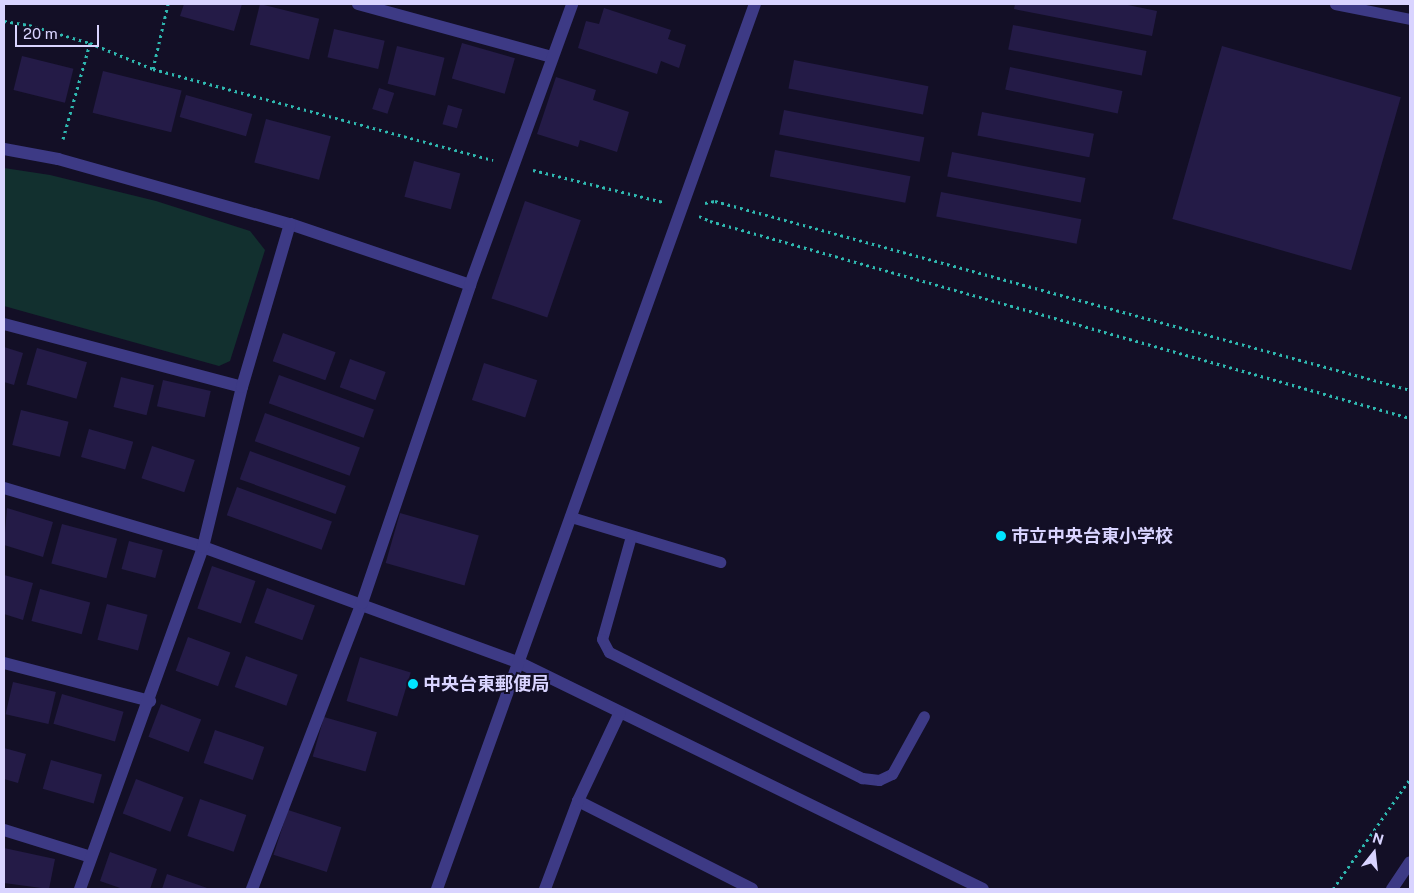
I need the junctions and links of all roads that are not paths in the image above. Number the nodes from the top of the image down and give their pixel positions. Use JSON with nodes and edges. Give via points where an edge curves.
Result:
{"nodes":[{"id":1,"x":358,"y":4,"type":"edge"},
{"id":2,"x":572,"y":4,"type":"edge"},
{"id":3,"x":755,"y":4,"type":"edge"},
{"id":4,"x":1335,"y":4,"type":"edge"},
{"id":5,"x":1410,"y":19,"type":"edge"},
{"id":6,"x":552,"y":57,"type":"junction"},
{"id":7,"x":4,"y":149,"type":"edge"},
{"id":8,"x":290,"y":224,"type":"junction"},
{"id":9,"x":470,"y":285,"type":"junction"},
{"id":10,"x":4,"y":324,"type":"edge"},
{"id":11,"x":242,"y":387,"type":"junction"},
{"id":12,"x":4,"y":488,"type":"edge"},
{"id":13,"x":571,"y":518,"type":"junction"},
{"id":14,"x":631,"y":536,"type":"junction"},
{"id":15,"x":203,"y":547,"type":"junction"},
{"id":16,"x":720,"y":562,"type":"dead end"},
{"id":17,"x":362,"y":603,"type":"junction"},
{"id":18,"x":4,"y":663,"type":"edge"},
{"id":19,"x":520,"y":663,"type":"junction"},
{"id":20,"x":150,"y":701,"type":"junction"},
{"id":21,"x":620,"y":712,"type":"junction"},
{"id":22,"x":924,"y":716,"type":"dead end"},
{"id":23,"x":578,"y":802,"type":"junction"},
{"id":24,"x":4,"y":830,"type":"edge"},
{"id":25,"x":91,"y":856,"type":"junction"},
{"id":26,"x":1410,"y":862,"type":"edge"},
{"id":27,"x":80,"y":889,"type":"edge"},
{"id":28,"x":252,"y":889,"type":"edge"},
{"id":29,"x":437,"y":889,"type":"edge"},
{"id":30,"x":545,"y":889,"type":"edge"},
{"id":31,"x":752,"y":889,"type":"edge"},
{"id":32,"x":983,"y":889,"type":"edge"},
{"id":33,"x":1392,"y":889,"type":"edge"}],
"edges":[{"from":1,"to":6,"type":"street"},
{"from":2,"to":6,"type":"street"},
{"from":3,"to":13,"type":"street"},
{"from":4,"to":5,"type":"lane"},
{"from":6,"to":9,"type":"street"},
{"from":7,"to":8,"type":"street","via":[[58,159]]},
{"from":8,"to":9,"type":"street"},
{"from":8,"to":11,"type":"street"},
{"from":9,"to":17,"type":"street"},
{"from":10,"to":11,"type":"street"},
{"from":11,"to":15,"type":"street"},
{"from":12,"to":15,"type":"street"},
{"from":13,"to":14,"type":"lane"},
{"from":13,"to":19,"type":"street"},
{"from":14,"to":16,"type":"lane"},
{"from":14,"to":22,"type":"lane","via":[[602,639],[609,652],[862,778],[879,780],[892,774]]},
{"from":15,"to":17,"type":"street"},
{"from":15,"to":20,"type":"street"},
{"from":17,"to":19,"type":"street"},
{"from":17,"to":28,"type":"street"},
{"from":18,"to":20,"type":"street"},
{"from":19,"to":21,"type":"street"},
{"from":19,"to":29,"type":"street"},
{"from":20,"to":25,"type":"street"},
{"from":21,"to":23,"type":"street"},
{"from":21,"to":32,"type":"street"},
{"from":23,"to":30,"type":"street"},
{"from":23,"to":31,"type":"street"},
{"from":24,"to":25,"type":"street"},
{"from":25,"to":27,"type":"street"},
{"from":26,"to":33,"type":"street"}]}
